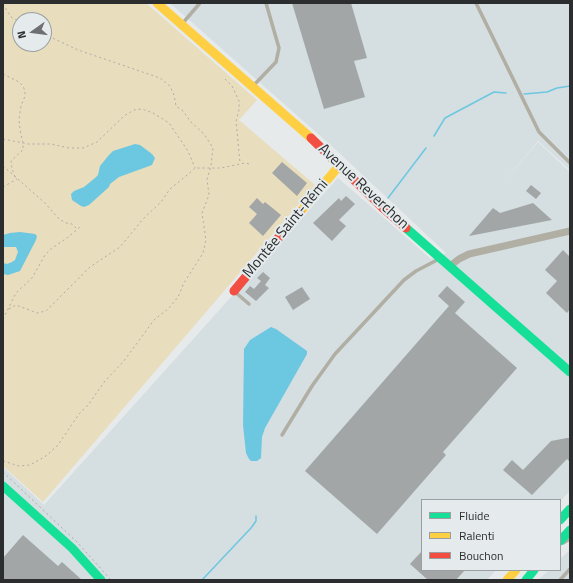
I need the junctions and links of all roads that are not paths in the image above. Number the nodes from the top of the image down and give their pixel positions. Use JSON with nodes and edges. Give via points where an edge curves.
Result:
{"nodes":[{"id":1,"x":157,"y":3,"type":"edge"},
{"id":2,"x":200,"y":3,"type":"edge"},
{"id":3,"x":266,"y":3,"type":"edge"},
{"id":4,"x":476,"y":3,"type":"edge"},
{"id":5,"x":181,"y":25,"type":"junction"},
{"id":6,"x":252,"y":86,"type":"junction"},
{"id":7,"x":570,"y":163,"type":"edge"},
{"id":8,"x":338,"y":166,"type":"junction"},
{"id":9,"x":570,"y":231,"type":"edge"},
{"id":10,"x":440,"y":258,"type":"junction"},
{"id":11,"x":450,"y":266,"type":"junction"},
{"id":12,"x":234,"y":292,"type":"joint"},
{"id":13,"x":249,"y":304,"type":"dead end"},
{"id":14,"x":570,"y":372,"type":"edge"},
{"id":15,"x":282,"y":435,"type":"dead end"},
{"id":16,"x":3,"y":486,"type":"edge"},
{"id":17,"x":570,"y":509,"type":"edge"},
{"id":18,"x":561,"y":519,"type":"edge"},
{"id":19,"x":570,"y":530,"type":"edge"},
{"id":20,"x":570,"y":539,"type":"edge"},
{"id":21,"x":561,"y":540,"type":"edge"},
{"id":22,"x":561,"y":544,"type":"edge"},
{"id":23,"x":570,"y":569,"type":"edge"},
{"id":24,"x":515,"y":571,"type":"edge"},
{"id":25,"x":533,"y":571,"type":"edge"},
{"id":26,"x":101,"y":580,"type":"edge"},
{"id":27,"x":507,"y":580,"type":"edge"},
{"id":28,"x":526,"y":580,"type":"edge"},
{"id":29,"x":560,"y":580,"type":"edge"}],
"edges":[{"from":1,"to":5,"type":"street","name":"Avenue Reverchon"},
{"from":2,"to":5,"type":"lane"},
{"from":3,"to":6,"type":"lane","via":[[279,48],[276,62]]},
{"from":4,"to":7,"type":"lane","via":[[539,132]]},
{"from":5,"to":6,"type":"street","name":"Avenue Reverchon"},
{"from":6,"to":8,"type":"street","name":"Avenue Reverchon","via":[[322,148]]},
{"from":8,"to":10,"type":"street","name":"Avenue Reverchon"},
{"from":8,"to":12,"type":"street","name":"Montée Saint-Rémi"},
{"from":9,"to":11,"type":"street","via":[[469,254]]},
{"from":10,"to":11,"type":"street","name":"Avenue Reverchon"},
{"from":10,"to":15,"type":"lane","via":[[410,274],[335,354]]},
{"from":11,"to":14,"type":"street","name":"Avenue Reverchon"},
{"from":12,"to":13,"type":"lane"},
{"from":16,"to":26,"type":"street","via":[[68,544]]},
{"from":17,"to":18,"type":"street"},
{"from":19,"to":21,"type":"street"},
{"from":20,"to":22,"type":"lane"},
{"from":23,"to":29,"type":"lane"},
{"from":24,"to":27,"type":"street"},
{"from":25,"to":28,"type":"street"}]}
